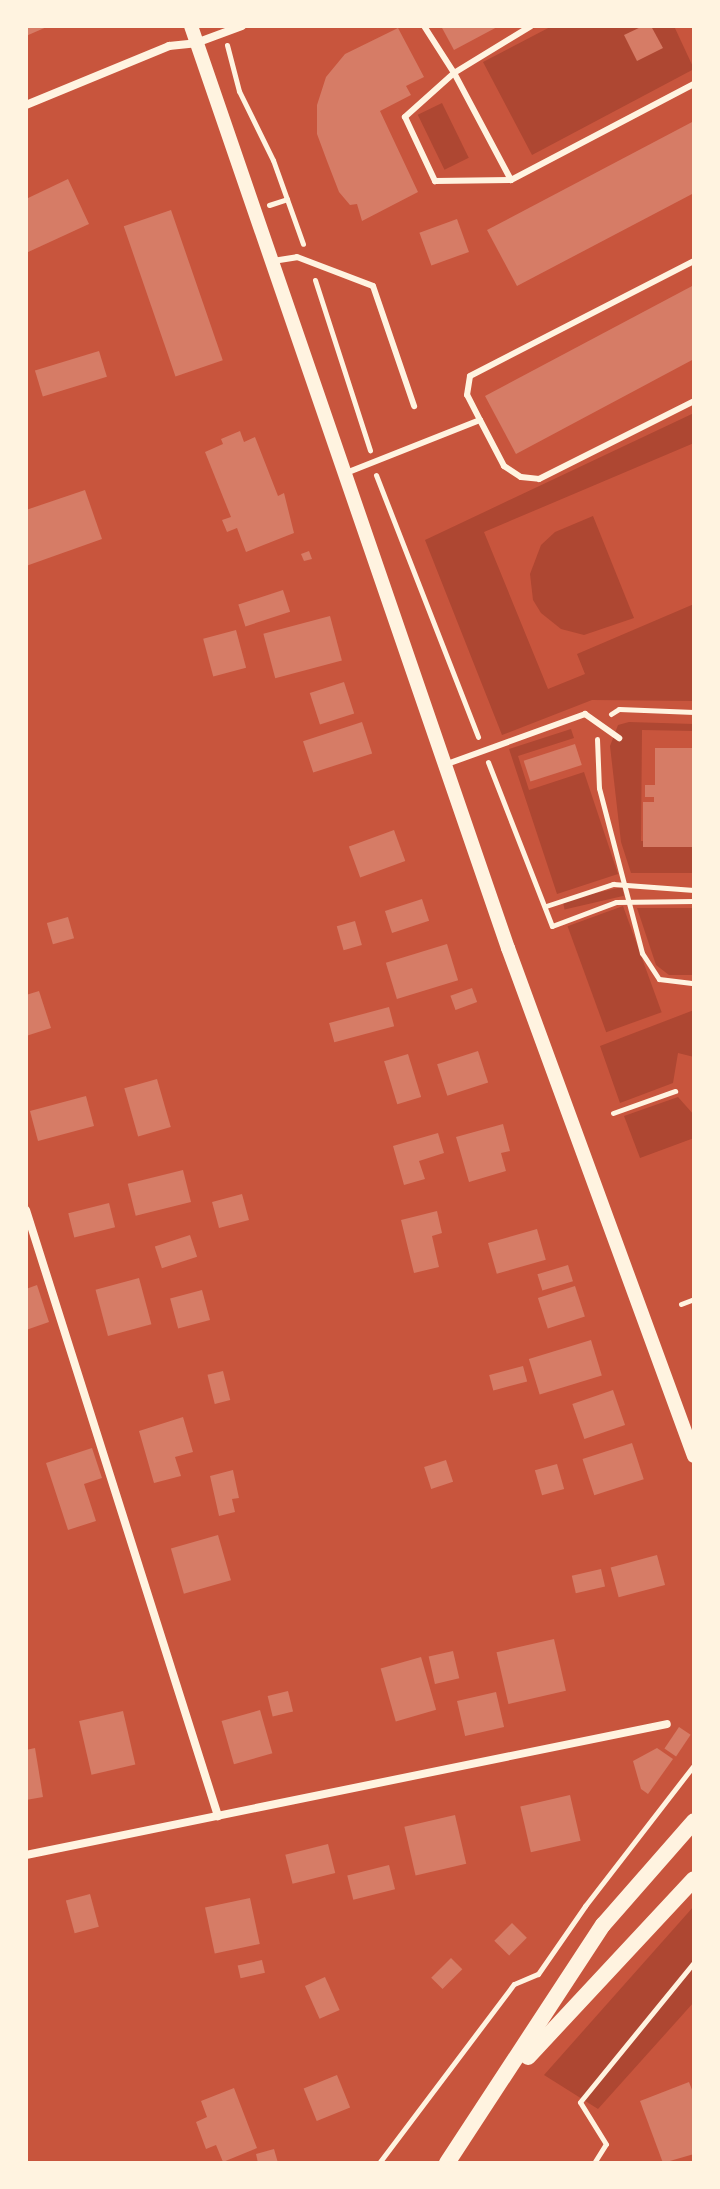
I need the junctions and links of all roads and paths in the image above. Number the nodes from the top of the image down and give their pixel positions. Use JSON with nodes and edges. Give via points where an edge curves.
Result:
{"nodes":[{"id":1,"x":191,"y":26,"type":"edge"},
{"id":2,"x":242,"y":26,"type":"edge"},
{"id":3,"x":424,"y":26,"type":"edge"},
{"id":4,"x":531,"y":26,"type":"edge"},
{"id":5,"x":196,"y":43,"type":"junction"},
{"id":6,"x":454,"y":73,"type":"junction"},
{"id":7,"x":694,"y":84,"type":"edge"},
{"id":8,"x":26,"y":105,"type":"edge"},
{"id":9,"x":511,"y":180,"type":"junction"},
{"id":10,"x":273,"y":261,"type":"junction"},
{"id":11,"x":694,"y":261,"type":"edge"},
{"id":12,"x":694,"y":401,"type":"edge"},
{"id":13,"x":414,"y":406,"type":"dead end"},
{"id":14,"x":480,"y":420,"type":"junction"},
{"id":15,"x":346,"y":473,"type":"junction"},
{"id":16,"x":694,"y":712,"type":"edge"},
{"id":17,"x":602,"y":725,"type":"junction"},
{"id":18,"x":619,"y":738,"type":"dead end"},
{"id":19,"x":447,"y":764,"type":"junction"},
{"id":20,"x":625,"y":884,"type":"junction"},
{"id":21,"x":694,"y":890,"type":"edge"},
{"id":22,"x":694,"y":901,"type":"edge"},
{"id":23,"x":629,"y":902,"type":"junction"},
{"id":24,"x":694,"y":983,"type":"edge"},
{"id":25,"x":675,"y":1091,"type":"dead end"},
{"id":26,"x":613,"y":1113,"type":"dead end"},
{"id":27,"x":26,"y":1210,"type":"edge"},
{"id":28,"x":694,"y":1299,"type":"edge"},
{"id":29,"x":681,"y":1304,"type":"dead end"},
{"id":30,"x":693,"y":1448,"type":"edge"},
{"id":31,"x":667,"y":1724,"type":"dead end"},
{"id":32,"x":694,"y":1765,"type":"edge"},
{"id":33,"x":218,"y":1816,"type":"junction"},
{"id":34,"x":694,"y":1821,"type":"edge"},
{"id":35,"x":26,"y":1855,"type":"edge"},
{"id":36,"x":694,"y":1879,"type":"edge"},
{"id":37,"x":694,"y":1962,"type":"edge"},
{"id":38,"x":502,"y":2084,"type":"junction"},
{"id":39,"x":379,"y":2163,"type":"edge"},
{"id":40,"x":447,"y":2163,"type":"edge"},
{"id":41,"x":594,"y":2163,"type":"edge"}],
"edges":[{"from":1,"to":5,"type":"street"},
{"from":2,"to":5,"type":"street"},
{"from":3,"to":6,"type":"lane"},
{"from":4,"to":6,"type":"lane"},
{"from":5,"to":8,"type":"street","via":[[169,46]]},
{"from":5,"to":10,"type":"street"},
{"from":6,"to":9,"type":"lane"},
{"from":6,"to":9,"type":"lane","via":[[405,117],[435,181]]},
{"from":7,"to":9,"type":"lane"},
{"from":10,"to":13,"type":"lane","via":[[297,257],[373,286]]},
{"from":10,"to":15,"type":"street"},
{"from":11,"to":14,"type":"lane","via":[[470,376],[467,395]]},
{"from":12,"to":14,"type":"lane","via":[[539,479],[521,477],[504,466]]},
{"from":14,"to":15,"type":"lane"},
{"from":15,"to":19,"type":"street"},
{"from":16,"to":17,"type":"path","via":[[619,709]]},
{"from":17,"to":18,"type":"lane"},
{"from":17,"to":19,"type":"lane","via":[[585,714]]},
{"from":17,"to":20,"type":"path","via":[[597,736],[599,788]]},
{"from":19,"to":30,"type":"street","via":[[508,948]]},
{"from":20,"to":21,"type":"path"},
{"from":20,"to":23,"type":"path"},
{"from":20,"to":23,"type":"path","via":[[546,906],[552,926]]},
{"from":22,"to":23,"type":"path"},
{"from":23,"to":24,"type":"path","via":[[652,972],[668,983]]},
{"from":25,"to":26,"type":"path"},
{"from":27,"to":33,"type":"street"},
{"from":28,"to":29,"type":"path"},
{"from":31,"to":33,"type":"street"},
{"from":32,"to":39,"type":"path","via":[[538,1974],[514,1984]]},
{"from":33,"to":35,"type":"street"},
{"from":34,"to":38,"type":"main road","via":[[603,1925]]},
{"from":36,"to":38,"type":"main road"},
{"from":37,"to":41,"type":"path","via":[[580,2102],[606,2144]]},
{"from":38,"to":40,"type":"main road"}]}
